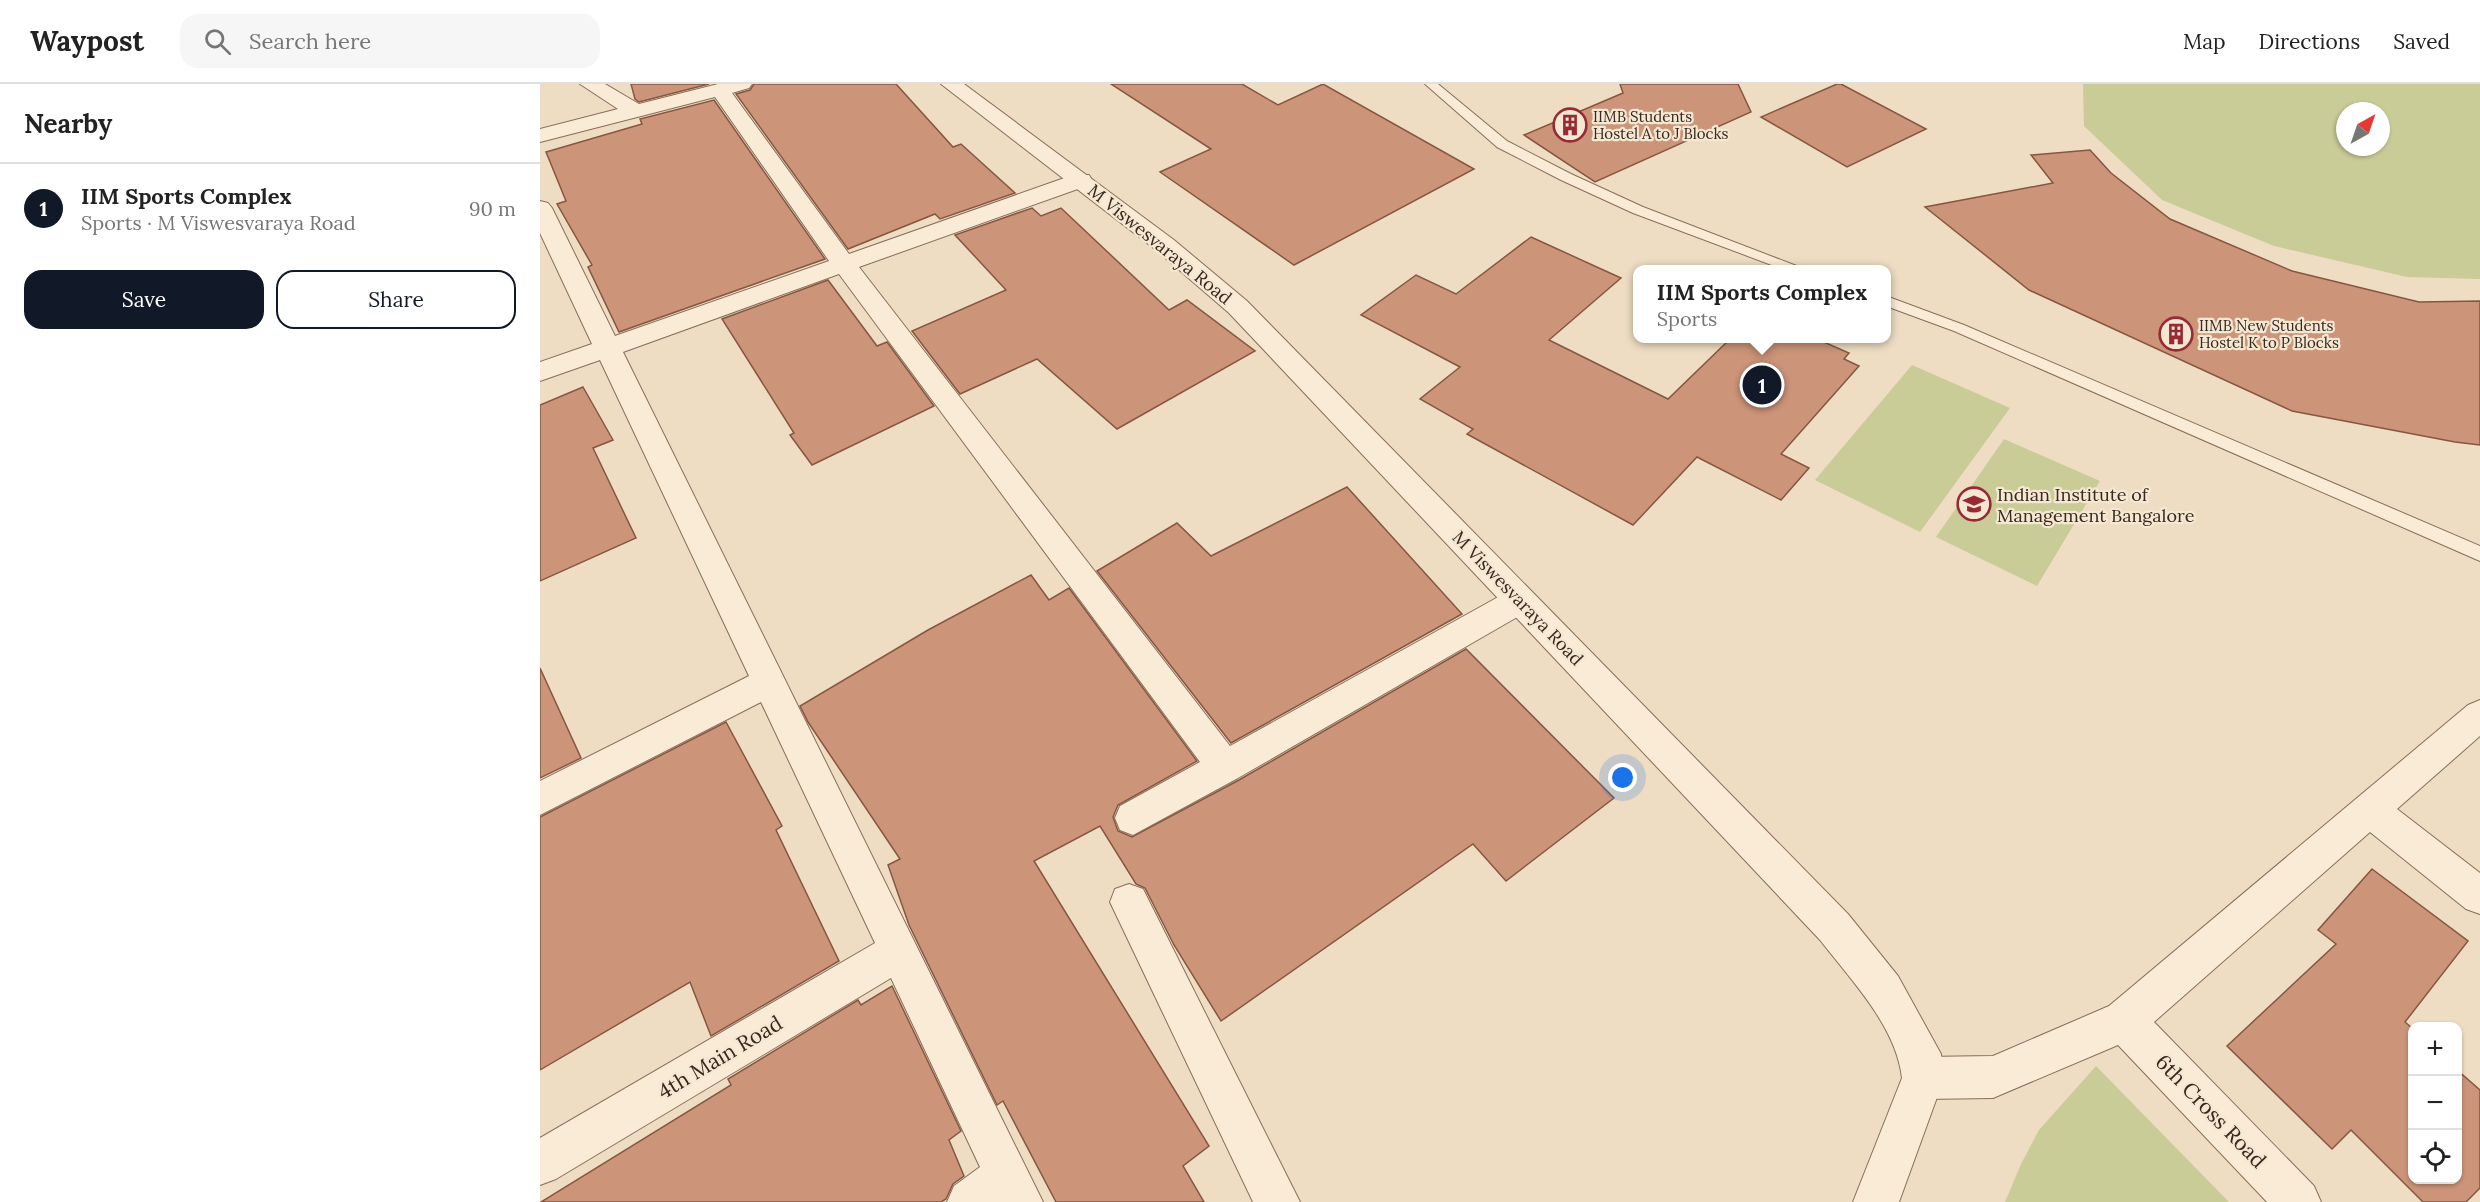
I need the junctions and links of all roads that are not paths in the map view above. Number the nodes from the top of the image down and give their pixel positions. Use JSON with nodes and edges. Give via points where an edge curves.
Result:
{"nodes":[{"id":1,"x":590,"y":84,"type":"edge"},
{"id":2,"x":744,"y":84,"type":"edge"},
{"id":3,"x":951,"y":84,"type":"edge"},
{"id":4,"x":1431,"y":84,"type":"edge"},
{"id":5,"x":720,"y":90,"type":"junction"},
{"id":6,"x":636,"y":111,"type":"junction"},
{"id":7,"x":540,"y":136,"type":"edge"},
{"id":8,"x":1082,"y":180,"type":"junction"},
{"id":9,"x":540,"y":208,"type":"edge"},
{"id":10,"x":844,"y":264,"type":"junction"},
{"id":11,"x":1786,"y":265,"type":"edge"},
{"id":12,"x":1891,"y":302,"type":"edge"},
{"id":13,"x":608,"y":348,"type":"junction"},
{"id":14,"x":540,"y":372,"type":"edge"},
{"id":15,"x":2480,"y":554,"type":"edge"},
{"id":16,"x":1520,"y":600,"type":"junction"},
{"id":17,"x":768,"y":682,"type":"junction"},
{"id":18,"x":2480,"y":715,"type":"edge"},
{"id":19,"x":1225,"y":767,"type":"junction"},
{"id":20,"x":540,"y":798,"type":"edge"},
{"id":21,"x":2370,"y":810,"type":"junction"},
{"id":22,"x":1133,"y":818,"type":"dead end"},
{"id":23,"x":2480,"y":896,"type":"edge"},
{"id":24,"x":1129,"y":902,"type":"dead end"},
{"id":25,"x":899,"y":951,"type":"junction"},
{"id":26,"x":2124,"y":1021,"type":"junction"},
{"id":27,"x":1923,"y":1078,"type":"junction"},
{"id":28,"x":540,"y":1163,"type":"edge"},
{"id":29,"x":1014,"y":1189,"type":"edge"},
{"id":30,"x":970,"y":1202,"type":"edge"},
{"id":31,"x":1277,"y":1202,"type":"edge"},
{"id":32,"x":1876,"y":1202,"type":"edge"},
{"id":33,"x":2298,"y":1202,"type":"edge"}],
"edges":[{"from":1,"to":6,"type":"street"},
{"from":2,"to":5,"type":"street"},
{"from":3,"to":8,"type":"street","name":"M Viswesvaraya Road"},
{"from":4,"to":11,"type":"lane","via":[[1502,144],[1566,177],[1638,210]]},
{"from":5,"to":6,"type":"street"},
{"from":5,"to":10,"type":"street"},
{"from":6,"to":7,"type":"street"},
{"from":8,"to":10,"type":"street"},
{"from":8,"to":16,"type":"street","name":"M Viswesvaraya Road","via":[[1238,307]]},
{"from":9,"to":13,"type":"street"},
{"from":10,"to":13,"type":"street"},
{"from":10,"to":19,"type":"street"},
{"from":12,"to":15,"type":"lane","via":[[1959,328]]},
{"from":13,"to":14,"type":"street"},
{"from":13,"to":17,"type":"street"},
{"from":16,"to":19,"type":"street"},
{"from":16,"to":27,"type":"street","name":"M Viswesvaraya Road","via":[[1834,927],[1884,990],[1908,1028],[1920,1054]]},
{"from":17,"to":20,"type":"street"},
{"from":17,"to":25,"type":"street"},
{"from":18,"to":21,"type":"street"},
{"from":19,"to":22,"type":"street"},
{"from":21,"to":23,"type":"street"},
{"from":21,"to":26,"type":"street"},
{"from":24,"to":31,"type":"street"},
{"from":25,"to":28,"type":"street","name":"4th Main Road"},
{"from":25,"to":29,"type":"street"},
{"from":26,"to":27,"type":"street","via":[[1993,1077]]},
{"from":26,"to":33,"type":"street","name":"6th Cross Road"},
{"from":27,"to":32,"type":"street"},
{"from":29,"to":30,"type":"street"}]}
